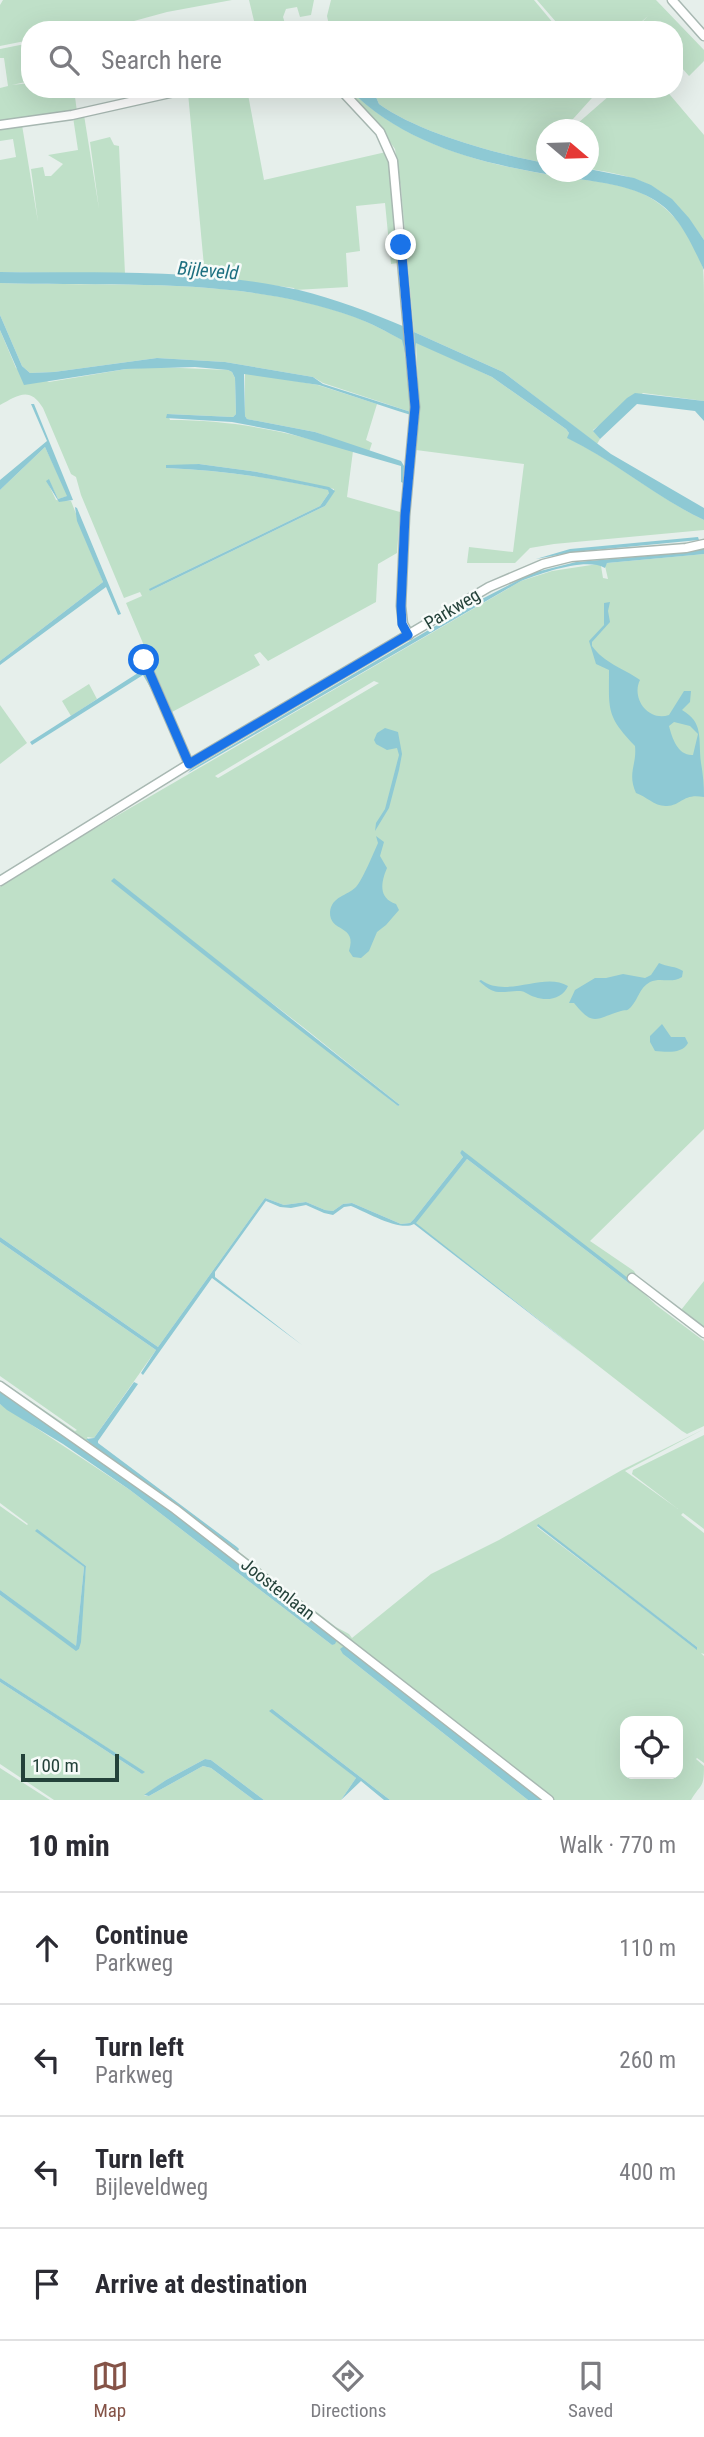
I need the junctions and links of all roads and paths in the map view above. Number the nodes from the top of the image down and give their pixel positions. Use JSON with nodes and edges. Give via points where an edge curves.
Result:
{"nodes":[{"id":1,"x":672,"y":0,"type":"edge"},
{"id":2,"x":704,"y":36,"type":"edge"},
{"id":3,"x":148,"y":98,"type":"edge"},
{"id":4,"x":348,"y":98,"type":"edge"},
{"id":5,"x":0,"y":125,"type":"edge"},
{"id":6,"x":704,"y":544,"type":"edge"},
{"id":7,"x":408,"y":635,"type":"junction"},
{"id":8,"x":144,"y":660,"type":"dead end"},
{"id":9,"x":189,"y":764,"type":"junction"},
{"id":10,"x":0,"y":881,"type":"edge"},
{"id":11,"x":632,"y":1278,"type":"dead end"},
{"id":12,"x":704,"y":1333,"type":"edge"},
{"id":13,"x":0,"y":1386,"type":"edge"},
{"id":14,"x":549,"y":1800,"type":"edge"}],
"edges":[{"from":1,"to":2,"type":"street"},
{"from":3,"to":5,"type":"street"},
{"from":4,"to":7,"type":"street","via":[[380,132],[393,161],[415,407],[401,606]]},
{"from":6,"to":7,"type":"street","name":"Parkweg","via":[[543,564],[489,587]]},
{"from":7,"to":9,"type":"street","name":"Parkweg"},
{"from":8,"to":9,"type":"street"},
{"from":9,"to":10,"type":"street","name":"Parkweg"},
{"from":11,"to":12,"type":"street"},
{"from":13,"to":14,"type":"street","name":"Joostenlaan","via":[[175,1509]]}]}
